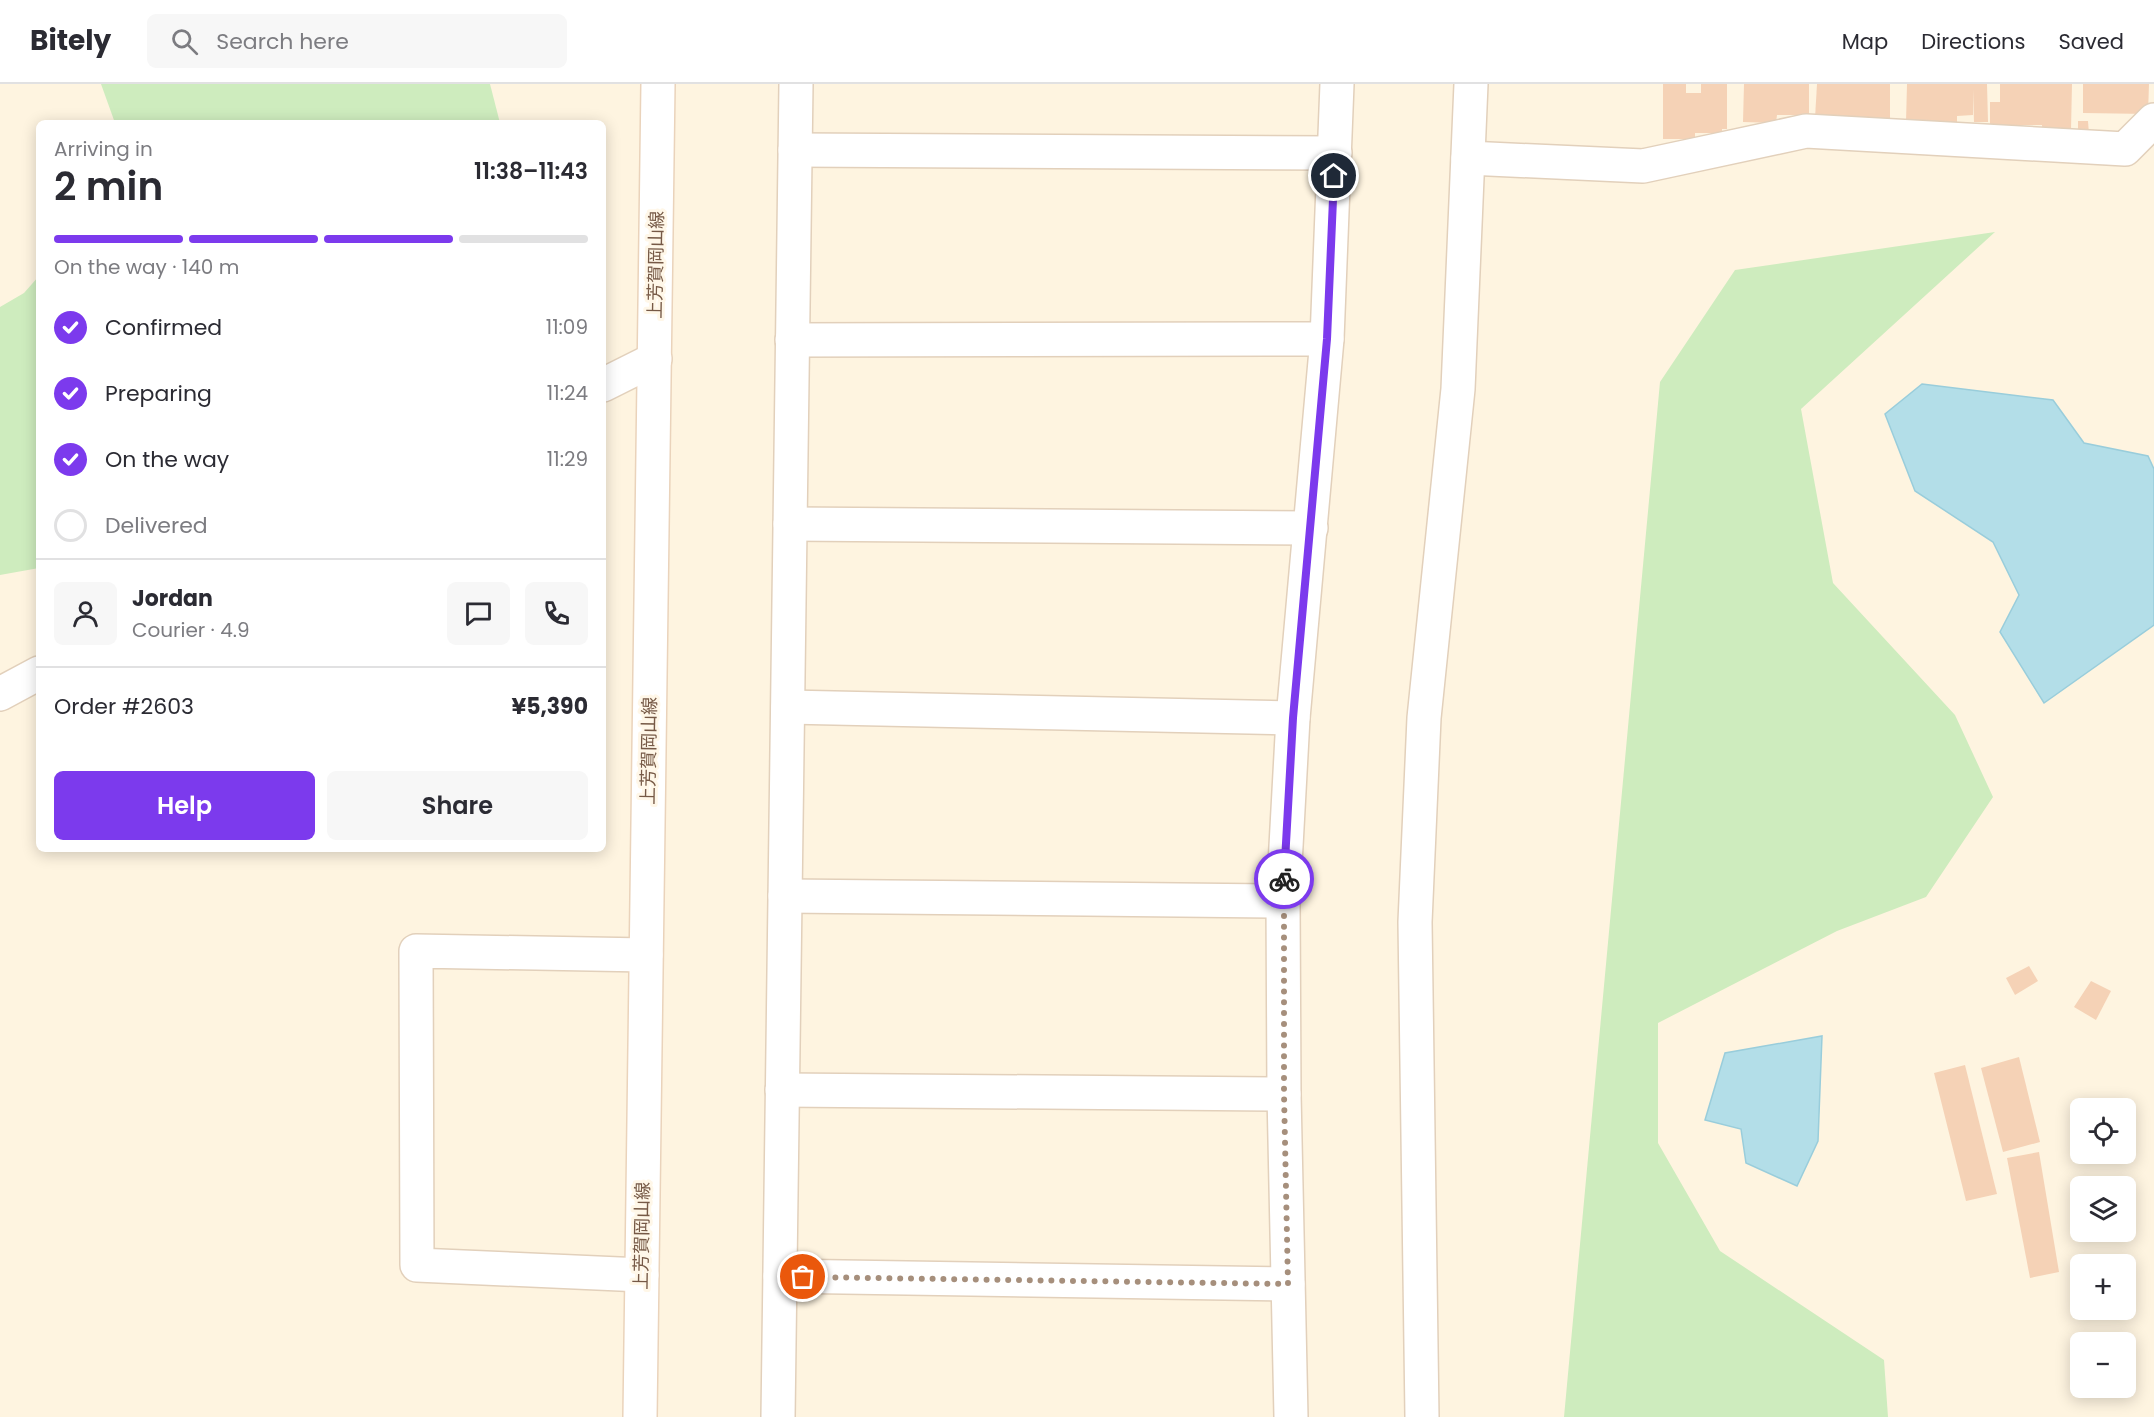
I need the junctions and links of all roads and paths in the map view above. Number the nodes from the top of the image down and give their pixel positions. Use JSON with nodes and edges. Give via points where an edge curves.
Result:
{"nodes":[{"id":1,"x":658,"y":84,"type":"edge"},
{"id":2,"x":796,"y":84,"type":"edge"},
{"id":3,"x":1337,"y":84,"type":"edge"},
{"id":4,"x":1471,"y":84,"type":"edge"},
{"id":5,"x":2154,"y":120,"type":"edge"},
{"id":6,"x":795,"y":150,"type":"junction"},
{"id":7,"x":1335,"y":153,"type":"junction"},
{"id":8,"x":1468,"y":158,"type":"junction"},
{"id":9,"x":1327,"y":339,"type":"junction"},
{"id":10,"x":792,"y":340,"type":"junction"},
{"id":11,"x":655,"y":359,"type":"junction"},
{"id":12,"x":606,"y":384,"type":"edge"},
{"id":13,"x":790,"y":524,"type":"junction"},
{"id":14,"x":1311,"y":528,"type":"junction"},
{"id":15,"x":36,"y":675,"type":"edge"},
{"id":16,"x":0,"y":694,"type":"edge"},
{"id":17,"x":788,"y":707,"type":"junction"},
{"id":18,"x":1293,"y":718,"type":"junction"},
{"id":19,"x":785,"y":896,"type":"junction"},
{"id":20,"x":1283,"y":901,"type":"junction"},
{"id":21,"x":646,"y":955,"type":"junction"},
{"id":22,"x":782,"y":1090,"type":"junction"},
{"id":23,"x":1284,"y":1094,"type":"junction"},
{"id":24,"x":642,"y":1275,"type":"junction"},
{"id":25,"x":780,"y":1276,"type":"junction"},
{"id":26,"x":1288,"y":1284,"type":"junction"},
{"id":27,"x":640,"y":1417,"type":"edge"},
{"id":28,"x":778,"y":1417,"type":"edge"},
{"id":29,"x":1291,"y":1417,"type":"edge"},
{"id":30,"x":1422,"y":1417,"type":"edge"}],
"edges":[{"from":1,"to":11,"type":"street","name":"上芳賀岡山線"},
{"from":2,"to":6,"type":"street"},
{"from":3,"to":7,"type":"street"},
{"from":4,"to":8,"type":"street"},
{"from":5,"to":8,"type":"street","via":[[2125,148],[1806,131],[1643,166]]},
{"from":6,"to":7,"type":"street"},
{"from":6,"to":10,"type":"street"},
{"from":7,"to":9,"type":"street"},
{"from":8,"to":30,"type":"street","via":[[1458,389],[1424,718],[1414,922]]},
{"from":9,"to":10,"type":"street"},
{"from":9,"to":14,"type":"street"},
{"from":10,"to":13,"type":"street"},
{"from":11,"to":12,"type":"street"},
{"from":11,"to":21,"type":"street","name":"上芳賀岡山線"},
{"from":13,"to":14,"type":"street"},
{"from":13,"to":17,"type":"street"},
{"from":14,"to":18,"type":"street"},
{"from":15,"to":16,"type":"street"},
{"from":17,"to":18,"type":"street"},
{"from":17,"to":19,"type":"street"},
{"from":18,"to":20,"type":"street"},
{"from":19,"to":20,"type":"street"},
{"from":19,"to":22,"type":"street"},
{"from":20,"to":23,"type":"street"},
{"from":21,"to":24,"type":"street","name":"上芳賀岡山線"},
{"from":21,"to":24,"type":"street","via":[[417,951],[417,1264]]},
{"from":22,"to":23,"type":"street"},
{"from":22,"to":25,"type":"street"},
{"from":23,"to":26,"type":"street"},
{"from":24,"to":27,"type":"street","name":"上芳賀岡山線"},
{"from":25,"to":26,"type":"street"},
{"from":25,"to":28,"type":"street"},
{"from":26,"to":29,"type":"street"}]}
